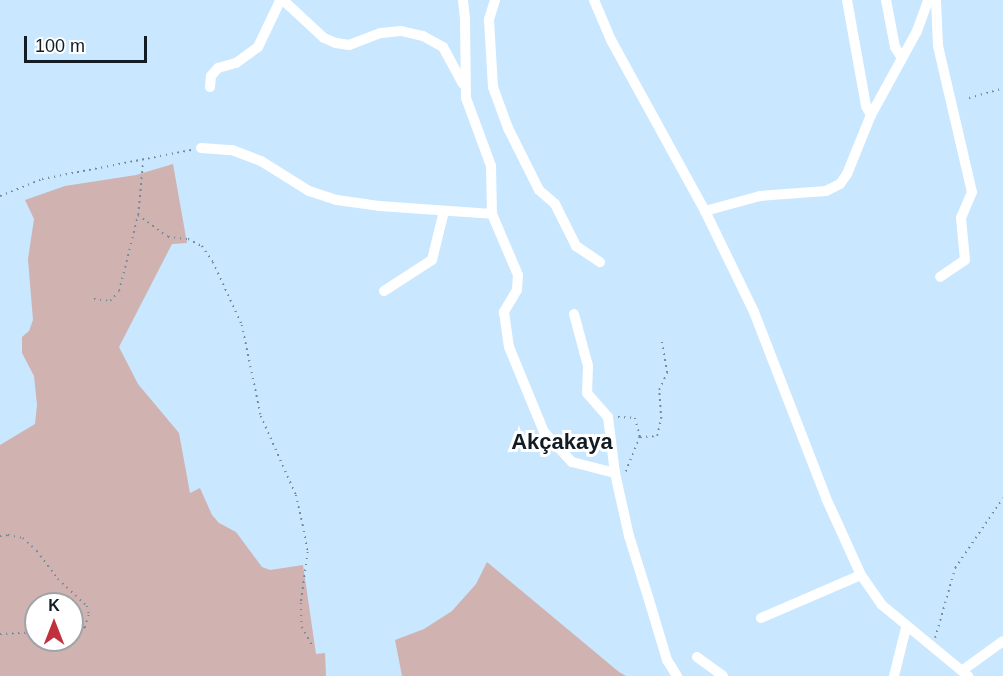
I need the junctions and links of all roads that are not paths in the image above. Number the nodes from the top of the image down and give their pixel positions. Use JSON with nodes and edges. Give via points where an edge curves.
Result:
{"nodes":[{"id":1,"x":283,"y":0,"type":"edge"},
{"id":2,"x":463,"y":0,"type":"edge"},
{"id":3,"x":495,"y":0,"type":"edge"},
{"id":4,"x":594,"y":0,"type":"edge"},
{"id":5,"x":847,"y":0,"type":"edge"},
{"id":6,"x":886,"y":0,"type":"edge"},
{"id":7,"x":928,"y":0,"type":"edge"},
{"id":8,"x":936,"y":0,"type":"edge"},
{"id":9,"x":465,"y":44,"type":"junction"},
{"id":10,"x":443,"y":47,"type":"junction"},
{"id":11,"x":902,"y":58,"type":"junction"},
{"id":12,"x":210,"y":87,"type":"dead end"},
{"id":13,"x":465,"y":87,"type":"junction"},
{"id":14,"x":871,"y":115,"type":"junction"},
{"id":15,"x":201,"y":148,"type":"road end"},
{"id":16,"x":444,"y":211,"type":"junction"},
{"id":17,"x":705,"y":211,"type":"junction"},
{"id":18,"x":492,"y":214,"type":"junction"},
{"id":19,"x":600,"y":262,"type":"dead end"},
{"id":20,"x":940,"y":277,"type":"dead end"},
{"id":21,"x":384,"y":291,"type":"dead end"},
{"id":22,"x":574,"y":314,"type":"dead end"},
{"id":23,"x":615,"y":473,"type":"junction"},
{"id":24,"x":861,"y":575,"type":"junction"},
{"id":25,"x":761,"y":618,"type":"dead end"},
{"id":26,"x":906,"y":628,"type":"junction"},
{"id":27,"x":1003,"y":641,"type":"edge"},
{"id":28,"x":697,"y":657,"type":"dead end"},
{"id":29,"x":965,"y":673,"type":"edge"},
{"id":30,"x":677,"y":676,"type":"edge"},
{"id":31,"x":723,"y":676,"type":"edge"},
{"id":32,"x":894,"y":676,"type":"edge"}],
"edges":[{"from":1,"to":10,"type":"street","via":[[324,38],[336,44],[349,45],[381,33],[401,31],[423,36]]},
{"from":1,"to":12,"type":"street","via":[[258,47],[236,63],[218,68],[211,76]]},
{"from":2,"to":9,"type":"street"},
{"from":3,"to":19,"type":"street","via":[[489,20],[493,87],[508,128],[539,190],[555,204],[576,246]]},
{"from":4,"to":17,"type":"street","via":[[611,40]]},
{"from":5,"to":14,"type":"street","via":[[866,106]]},
{"from":6,"to":11,"type":"street","via":[[895,47]]},
{"from":7,"to":11,"type":"street"},
{"from":8,"to":20,"type":"street","via":[[939,46],[972,192],[961,218],[965,260]]},
{"from":9,"to":10,"type":"street"},
{"from":9,"to":13,"type":"street"},
{"from":10,"to":13,"type":"street"},
{"from":11,"to":14,"type":"street"},
{"from":13,"to":18,"type":"street","via":[[468,107],[491,166]]},
{"from":14,"to":17,"type":"street","via":[[847,174],[834,188],[760,196]]},
{"from":15,"to":16,"type":"street","via":[[232,150],[261,161],[309,191],[337,200]]},
{"from":16,"to":18,"type":"street"},
{"from":16,"to":21,"type":"street","via":[[432,260]]},
{"from":17,"to":24,"type":"street","via":[[754,312],[826,498]]},
{"from":18,"to":23,"type":"street","via":[[518,275],[518,290],[504,312],[509,347],[540,427],[572,462]]},
{"from":22,"to":23,"type":"street","via":[[588,366],[587,393],[608,417]]},
{"from":23,"to":30,"type":"street","via":[[648,600],[667,660]]},
{"from":24,"to":25,"type":"street"},
{"from":24,"to":26,"type":"street","via":[[882,605]]},
{"from":26,"to":29,"type":"street"},
{"from":26,"to":32,"type":"street"},
{"from":27,"to":29,"type":"street"},
{"from":28,"to":31,"type":"street"}]}
